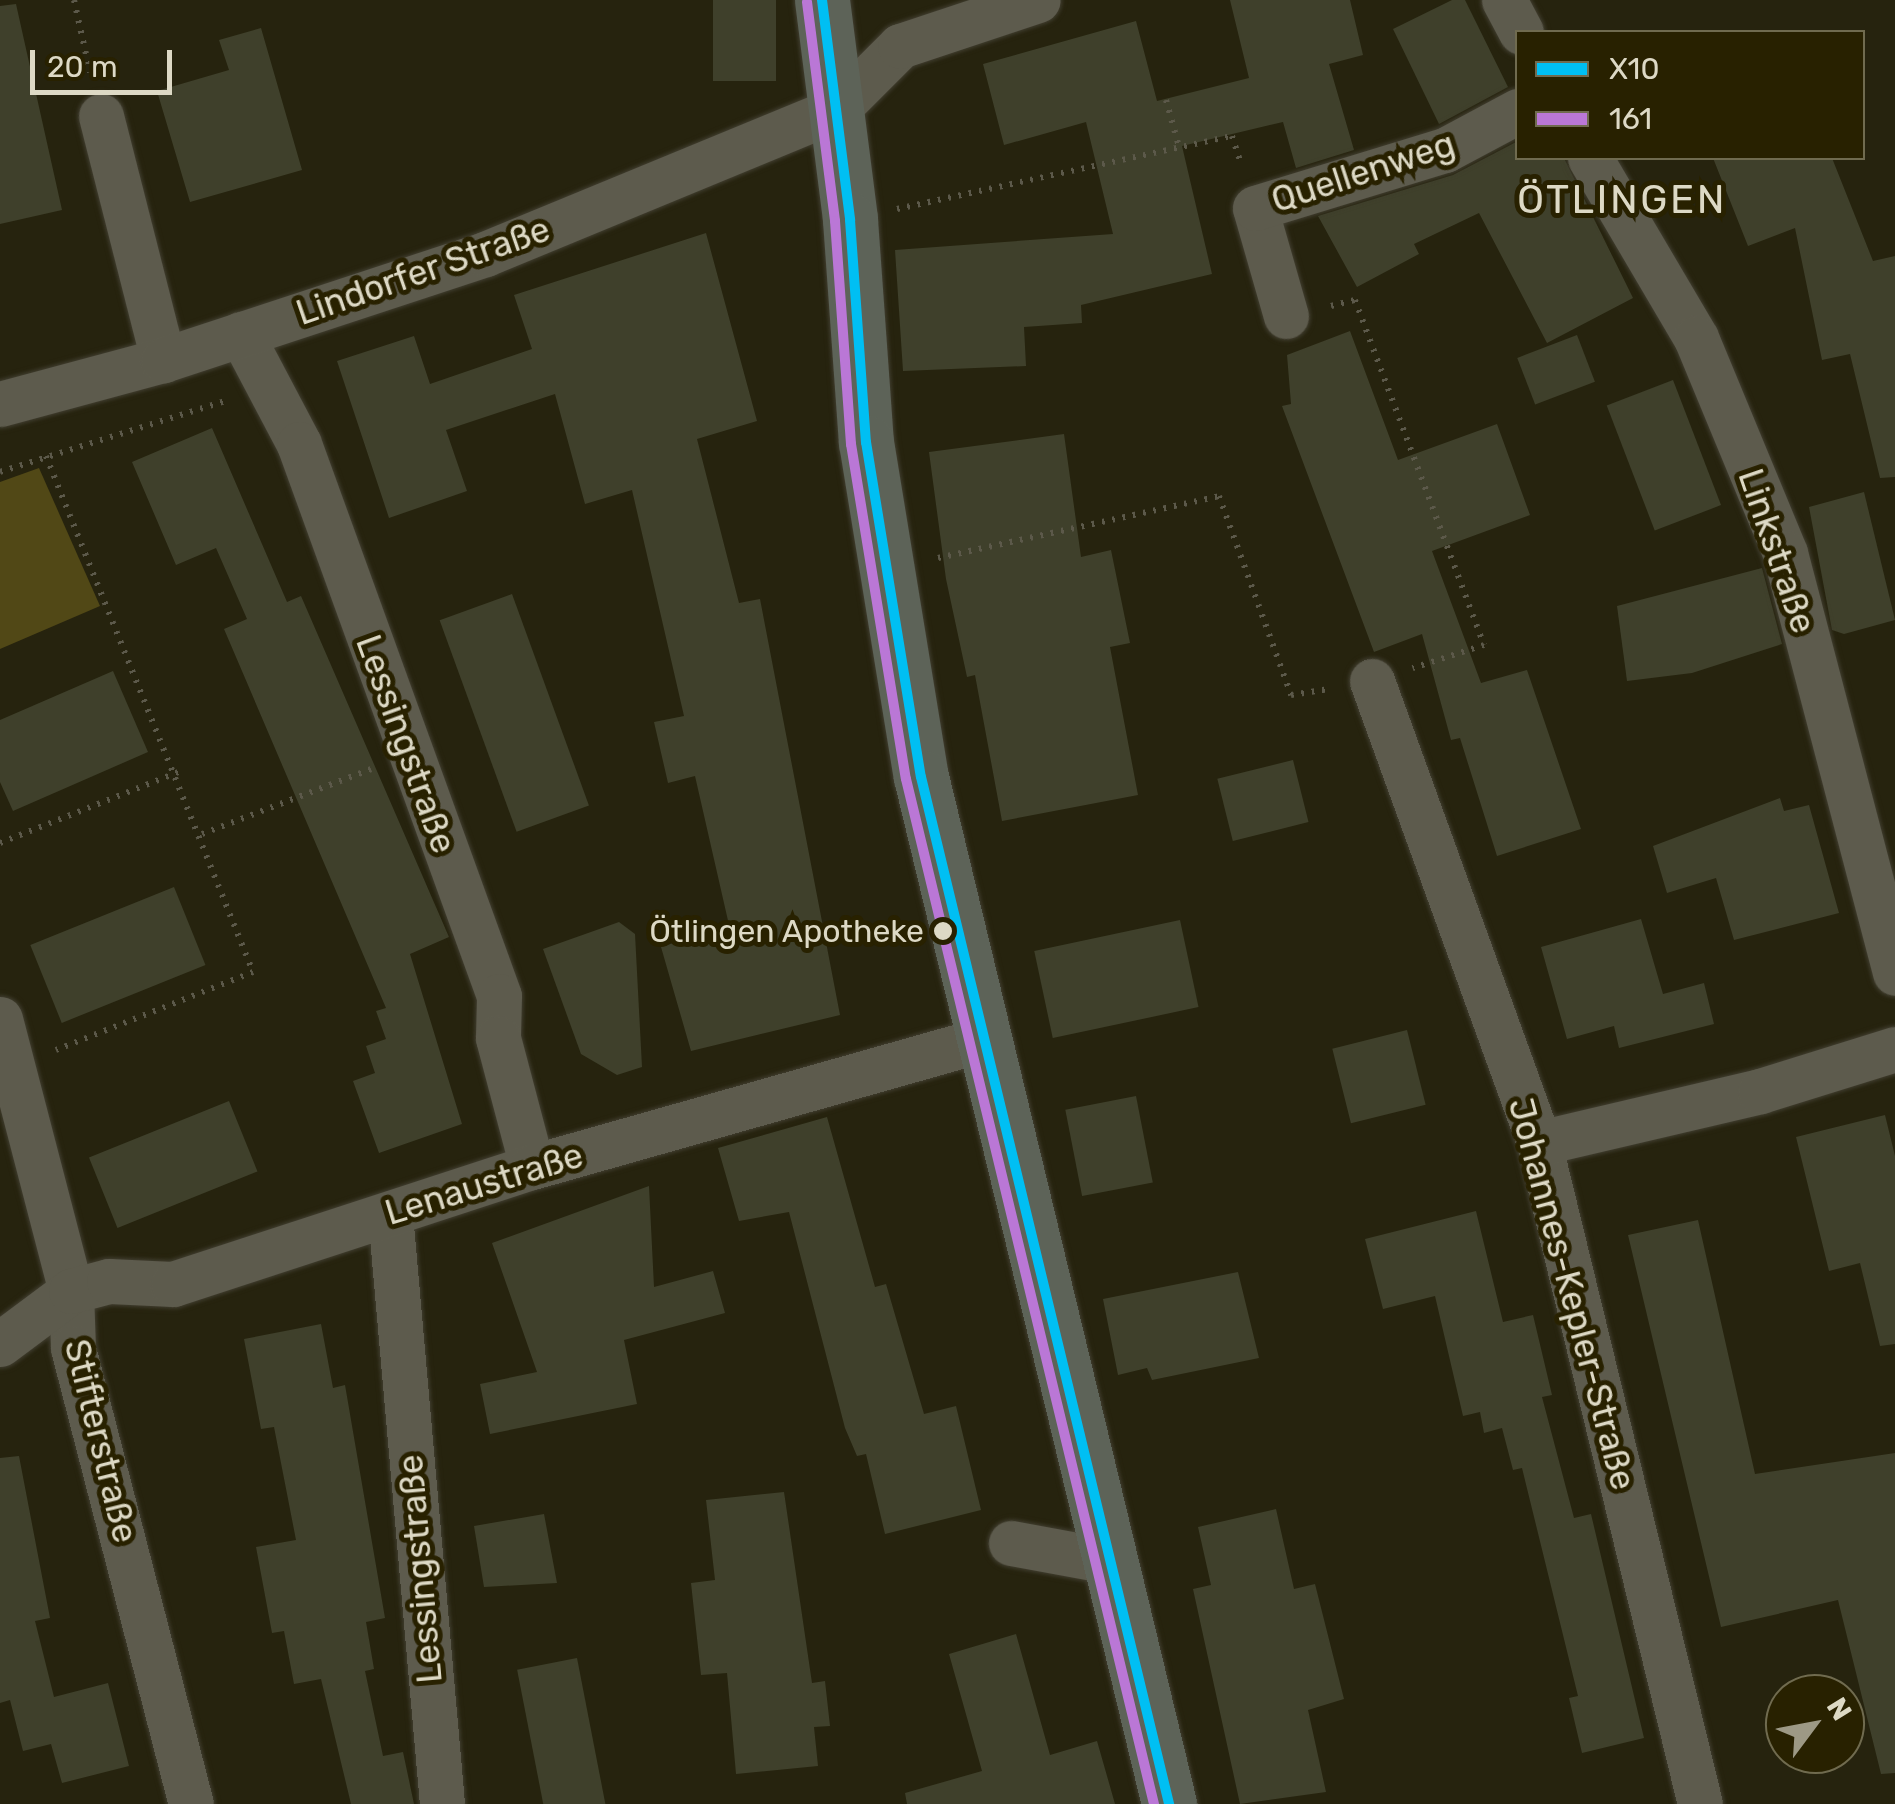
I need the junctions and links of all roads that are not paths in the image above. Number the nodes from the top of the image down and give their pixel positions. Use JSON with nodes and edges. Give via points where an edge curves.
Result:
{"nodes":[{"id":1,"x":822,"y":0,"type":"edge"},
{"id":2,"x":1038,"y":0,"type":"edge"},
{"id":3,"x":1504,"y":0,"type":"edge"},
{"id":4,"x":1520,"y":30,"type":"edge"},
{"id":5,"x":837,"y":109,"type":"junction"},
{"id":6,"x":1515,"y":113,"type":"edge"},
{"id":7,"x":101,"y":116,"type":"road end"},
{"id":8,"x":1591,"y":160,"type":"edge"},
{"id":9,"x":1286,"y":316,"type":"road end"},
{"id":10,"x":241,"y":334,"type":"junction"},
{"id":11,"x":163,"y":360,"type":"junction"},
{"id":12,"x":0,"y":404,"type":"edge"},
{"id":13,"x":1372,"y":681,"type":"road end"},
{"id":14,"x":1895,"y":972,"type":"edge"},
{"id":15,"x":0,"y":1019,"type":"edge"},
{"id":16,"x":982,"y":1040,"type":"junction"},
{"id":17,"x":1895,"y":1048,"type":"edge"},
{"id":18,"x":1539,"y":1143,"type":"junction"},
{"id":19,"x":532,"y":1167,"type":"junction"},
{"id":20,"x":390,"y":1214,"type":"junction"},
{"id":21,"x":71,"y":1291,"type":"junction"},
{"id":22,"x":0,"y":1344,"type":"edge"},
{"id":23,"x":1011,"y":1542,"type":"dead end"},
{"id":24,"x":1109,"y":1561,"type":"junction"},
{"id":25,"x":191,"y":1804,"type":"edge"},
{"id":26,"x":442,"y":1804,"type":"edge"},
{"id":27,"x":1169,"y":1804,"type":"edge"},
{"id":28,"x":1700,"y":1804,"type":"edge"}],
"edges":[{"from":1,"to":5,"type":"main road"},
{"from":2,"to":5,"type":"street","via":[[900,46]]},
{"from":3,"to":4,"type":"street"},
{"from":5,"to":10,"type":"street","name":"Lindorfer Straße","via":[[485,254]]},
{"from":5,"to":16,"type":"main road","via":[[866,442],[885,570],[940,872]]},
{"from":6,"to":9,"type":"street","name":"Quellenweg","via":[[1445,150],[1254,208]]},
{"from":7,"to":11,"type":"street"},
{"from":8,"to":14,"type":"street","name":"Linkstraße","via":[[1696,338],[1784,553]]},
{"from":10,"to":11,"type":"street","name":"Lindorfer Straße"},
{"from":10,"to":19,"type":"street","name":"Lessingstraße","via":[[274,385],[499,996],[498,1038]]},
{"from":11,"to":12,"type":"street","name":"Lindorfer Straße"},
{"from":13,"to":18,"type":"street","name":"Johannes-Kepler-Straße"},
{"from":15,"to":21,"type":"street","name":"Stifterstraße"},
{"from":16,"to":19,"type":"street","name":"Lenaustraße"},
{"from":16,"to":24,"type":"main road"},
{"from":17,"to":18,"type":"street","via":[[1760,1092]]},
{"from":18,"to":28,"type":"street","name":"Johannes-Kepler-Straße"},
{"from":19,"to":20,"type":"street","name":"Lenaustraße"},
{"from":20,"to":21,"type":"street","name":"Lenaustraße","via":[[173,1284],[108,1281]]},
{"from":20,"to":26,"type":"street","name":"Lessingstraße"},
{"from":21,"to":22,"type":"street","name":"Lenaustraße"},
{"from":21,"to":25,"type":"street","name":"Stifterstraße","via":[[73,1348]]},
{"from":23,"to":24,"type":"street"},
{"from":24,"to":27,"type":"main road"}]}
